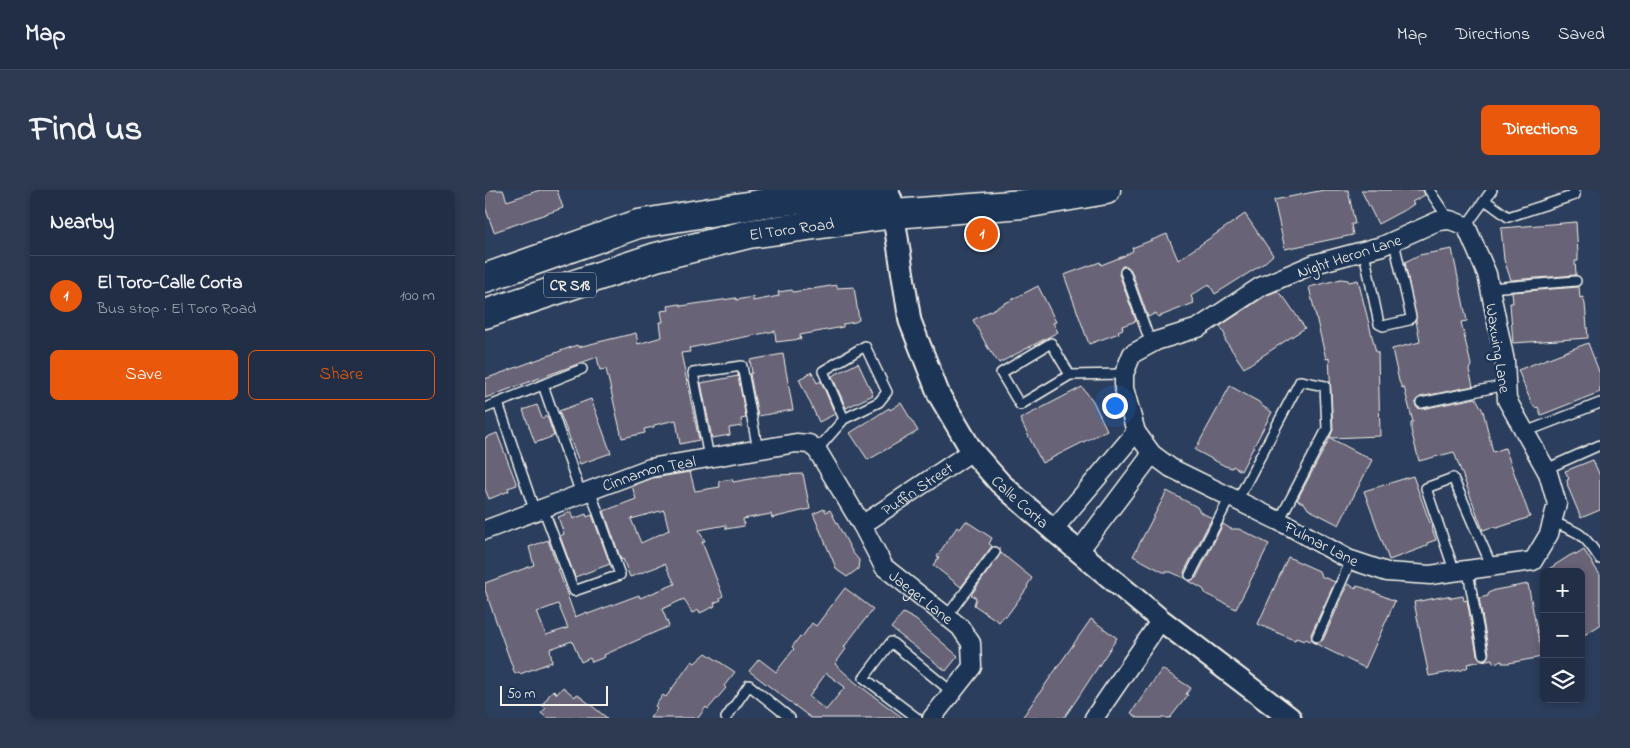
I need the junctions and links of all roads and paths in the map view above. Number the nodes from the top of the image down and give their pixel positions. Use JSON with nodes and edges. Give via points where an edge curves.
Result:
{"nodes":[{"id":1,"x":1106,"y":190,"type":"edge"},
{"id":2,"x":1429,"y":190,"type":"edge"},
{"id":3,"x":1492,"y":190,"type":"edge"},
{"id":4,"x":1573,"y":190,"type":"edge"},
{"id":5,"x":889,"y":198,"type":"edge"},
{"id":6,"x":1485,"y":200,"type":"junction"},
{"id":7,"x":1457,"y":223,"type":"junction"},
{"id":8,"x":1394,"y":242,"type":"junction"},
{"id":9,"x":1363,"y":252,"type":"junction"},
{"id":10,"x":1125,"y":272,"type":"dead end"},
{"id":11,"x":485,"y":278,"type":"edge"},
{"id":12,"x":1576,"y":281,"type":"dead end"},
{"id":13,"x":1490,"y":288,"type":"junction"},
{"id":14,"x":485,"y":314,"type":"edge"},
{"id":15,"x":1151,"y":344,"type":"junction"},
{"id":16,"x":582,"y":369,"type":"dead end"},
{"id":17,"x":1124,"y":374,"type":"junction"},
{"id":18,"x":1070,"y":375,"type":"junction"},
{"id":19,"x":543,"y":385,"type":"junction"},
{"id":20,"x":1506,"y":385,"type":"junction"},
{"id":21,"x":498,"y":403,"type":"junction"},
{"id":22,"x":1421,"y":403,"type":"dead end"},
{"id":23,"x":1600,"y":403,"type":"edge"},
{"id":24,"x":485,"y":408,"type":"edge"},
{"id":25,"x":844,"y":419,"type":"junction"},
{"id":26,"x":1136,"y":432,"type":"junction"},
{"id":27,"x":1525,"y":432,"type":"junction"},
{"id":28,"x":1600,"y":444,"type":"edge"},
{"id":29,"x":758,"y":450,"type":"junction"},
{"id":30,"x":817,"y":450,"type":"junction"},
{"id":31,"x":972,"y":451,"type":"junction"},
{"id":32,"x":1152,"y":454,"type":"junction"},
{"id":33,"x":709,"y":458,"type":"junction"},
{"id":34,"x":1113,"y":459,"type":"junction"},
{"id":35,"x":1546,"y":469,"type":"junction"},
{"id":36,"x":1133,"y":478,"type":"junction"},
{"id":37,"x":586,"y":492,"type":"junction"},
{"id":38,"x":1234,"y":499,"type":"junction"},
{"id":39,"x":1557,"y":504,"type":"joint"},
{"id":40,"x":539,"y":510,"type":"junction"},
{"id":41,"x":1279,"y":521,"type":"junction"},
{"id":42,"x":1553,"y":522,"type":"junction"},
{"id":43,"x":862,"y":525,"type":"junction"},
{"id":44,"x":485,"y":530,"type":"edge"},
{"id":45,"x":1053,"y":530,"type":"junction"},
{"id":46,"x":1079,"y":551,"type":"junction"},
{"id":47,"x":995,"y":552,"type":"dead end"},
{"id":48,"x":1600,"y":559,"type":"edge"},
{"id":49,"x":1351,"y":560,"type":"junction"},
{"id":50,"x":1493,"y":567,"type":"junction"},
{"id":51,"x":1462,"y":572,"type":"junction"},
{"id":52,"x":1190,"y":575,"type":"dead end"},
{"id":53,"x":947,"y":616,"type":"junction"},
{"id":54,"x":1161,"y":620,"type":"junction"},
{"id":55,"x":1317,"y":637,"type":"dead end"},
{"id":56,"x":1483,"y":654,"type":"dead end"},
{"id":57,"x":953,"y":692,"type":"junction"},
{"id":58,"x":726,"y":718,"type":"edge"},
{"id":59,"x":790,"y":718,"type":"edge"},
{"id":60,"x":917,"y":718,"type":"edge"},
{"id":61,"x":932,"y":718,"type":"edge"},
{"id":62,"x":1094,"y":718,"type":"edge"},
{"id":63,"x":1290,"y":718,"type":"edge"}],
"edges":[{"from":1,"to":5,"type":"main road","name":"El Toro Road","number":"CR S18","via":[[1024,204]]},
{"from":2,"to":7,"type":"lane"},
{"from":3,"to":6,"type":"lane"},
{"from":4,"to":6,"type":"lane","via":[[1575,195],[1509,218]]},
{"from":5,"to":11,"type":"main road","name":"El Toro Road","number":"CR S18","via":[[765,203],[638,224]]},
{"from":5,"to":14,"type":"main road","name":"El Toro Road","number":"CR S18","via":[[656,257]]},
{"from":5,"to":31,"type":"street","name":"Calle Corta","via":[[910,321],[939,395]]},
{"from":6,"to":7,"type":"lane"},
{"from":7,"to":8,"type":"street","name":"Night Heron Lane","via":[[1438,221]]},
{"from":7,"to":13,"type":"street","name":"Waxwing Lane","via":[[1473,242]]},
{"from":8,"to":9,"type":"street","name":"Night Heron Lane"},
{"from":8,"to":9,"type":"lane","via":[[1411,317],[1409,320],[1383,326],[1379,324]]},
{"from":9,"to":15,"type":"street","name":"Night Heron Lane","via":[[1314,264],[1260,287],[1198,328]]},
{"from":10,"to":15,"type":"lane"},
{"from":12,"to":13,"type":"lane"},
{"from":13,"to":20,"type":"street","name":"Waxwing Lane","via":[[1505,361]]},
{"from":15,"to":17,"type":"street","name":"Night Heron Lane","via":[[1132,354]]},
{"from":16,"to":19,"type":"lane"},
{"from":17,"to":18,"type":"lane"},
{"from":17,"to":26,"type":"street","via":[[1124,388]]},
{"from":18,"to":18,"type":"lane","via":[[1051,343],[1001,373],[1020,405]]},
{"from":19,"to":21,"type":"lane"},
{"from":19,"to":37,"type":"lane"},
{"from":20,"to":22,"type":"lane"},
{"from":20,"to":27,"type":"street","name":"Waxwing Lane","via":[[1507,400]]},
{"from":21,"to":24,"type":"lane"},
{"from":21,"to":40,"type":"lane"},
{"from":23,"to":27,"type":"lane"},
{"from":25,"to":25,"type":"lane","via":[[879,402],[887,392],[865,346],[823,371]]},
{"from":25,"to":30,"type":"lane"},
{"from":26,"to":32,"type":"street"},
{"from":26,"to":34,"type":"street"},
{"from":27,"to":35,"type":"street","name":"Waxwing Lane"},
{"from":28,"to":35,"type":"lane"},
{"from":29,"to":30,"type":"street","name":"Cinnamon Teal","via":[[796,443],[809,444]]},
{"from":29,"to":33,"type":"street","name":"Cinnamon Teal"},
{"from":29,"to":33,"type":"lane","via":[[742,366],[693,373]]},
{"from":30,"to":43,"type":"street","name":"Jaeger Lane"},
{"from":31,"to":43,"type":"street","name":"Puffin Street"},
{"from":31,"to":45,"type":"street","name":"Calle Corta","via":[[1000,483]]},
{"from":32,"to":36,"type":"street"},
{"from":32,"to":38,"type":"street","name":"Fulmar Lane","via":[[1171,468]]},
{"from":33,"to":37,"type":"street","name":"Cinnamon Teal","via":[[651,468]]},
{"from":34,"to":36,"type":"street"},
{"from":34,"to":45,"type":"street"},
{"from":35,"to":39,"type":"street","name":"Waxwing Lane"},
{"from":36,"to":46,"type":"street"},
{"from":37,"to":40,"type":"street","name":"Cinnamon Teal"},
{"from":37,"to":40,"type":"lane","via":[[620,575],[574,591]]},
{"from":38,"to":41,"type":"street","name":"Fulmar Lane"},
{"from":38,"to":41,"type":"lane","via":[[1300,381],[1325,386],[1327,429]]},
{"from":38,"to":52,"type":"lane"},
{"from":39,"to":42,"type":"street","name":"Fulmar Lane"},
{"from":40,"to":44,"type":"street","name":"Cinnamon Teal"},
{"from":41,"to":49,"type":"street","name":"Fulmar Lane"},
{"from":42,"to":48,"type":"lane","via":[[1574,529],[1586,538]]},
{"from":42,"to":50,"type":"street","name":"Fulmar Lane","via":[[1533,561]]},
{"from":43,"to":53,"type":"street","name":"Jaeger Lane","via":[[884,567]]},
{"from":45,"to":46,"type":"street","name":"Calle Corta"},
{"from":46,"to":54,"type":"street","name":"Calle Corta"},
{"from":47,"to":53,"type":"lane"},
{"from":49,"to":51,"type":"street","name":"Fulmar Lane","via":[[1387,572],[1430,575]]},
{"from":49,"to":55,"type":"lane"},
{"from":50,"to":51,"type":"street","name":"Fulmar Lane"},
{"from":50,"to":51,"type":"lane","via":[[1453,478],[1426,488]]},
{"from":51,"to":56,"type":"lane"},
{"from":53,"to":57,"type":"street","name":"Jaeger Lane","via":[[971,643],[972,667]]},
{"from":54,"to":62,"type":"street"},
{"from":54,"to":63,"type":"street","name":"Calle Corta"},
{"from":57,"to":60,"type":"lane","via":[[891,642],[864,678]]},
{"from":57,"to":61,"type":"street"},
{"from":58,"to":59,"type":"lane","via":[[749,686]]}]}
